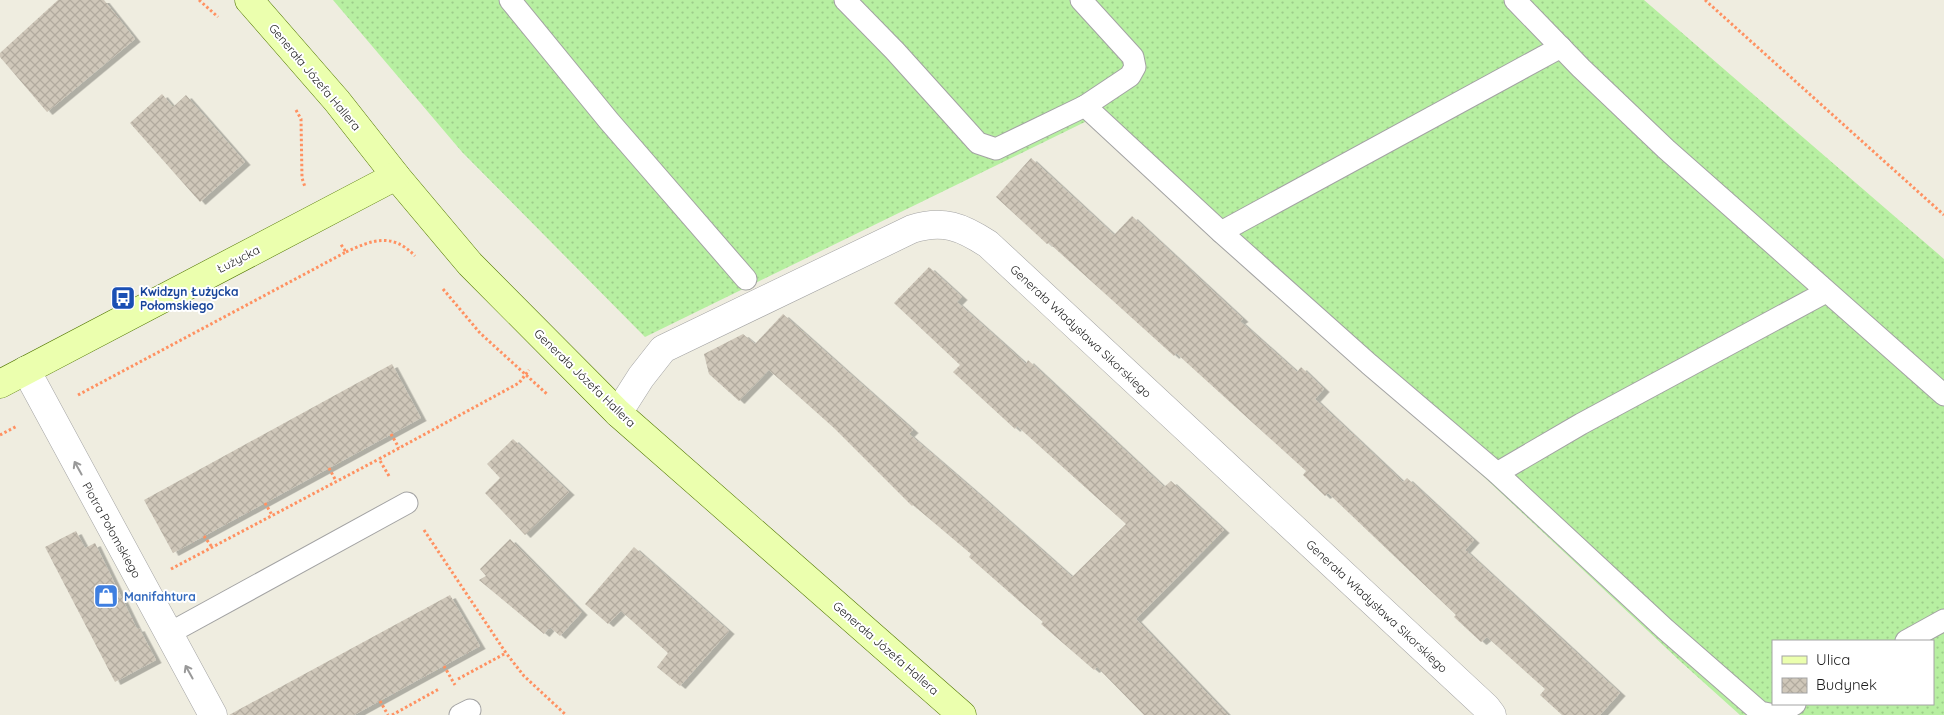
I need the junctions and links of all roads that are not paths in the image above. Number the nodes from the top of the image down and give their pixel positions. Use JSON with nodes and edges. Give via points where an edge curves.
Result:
{"nodes":[{"id":1,"x":249,"y":0,"type":"edge"},
{"id":2,"x":510,"y":0,"type":"edge"},
{"id":3,"x":845,"y":0,"type":"edge"},
{"id":4,"x":1081,"y":0,"type":"edge"},
{"id":5,"x":1515,"y":0,"type":"edge"},
{"id":6,"x":1561,"y":47,"type":"junction"},
{"id":7,"x":1085,"y":106,"type":"junction"},
{"id":8,"x":396,"y":176,"type":"junction"},
{"id":9,"x":1221,"y":232,"type":"junction"},
{"id":10,"x":746,"y":279,"type":"dead end"},
{"id":11,"x":1826,"y":292,"type":"junction"},
{"id":12,"x":26,"y":370,"type":"junction"},
{"id":13,"x":0,"y":384,"type":"edge"},
{"id":14,"x":1944,"y":395,"type":"edge"},
{"id":15,"x":618,"y":413,"type":"junction"},
{"id":16,"x":1497,"y":473,"type":"junction"},
{"id":17,"x":406,"y":503,"type":"road end"},
{"id":18,"x":1944,"y":620,"type":"edge"},
{"id":19,"x":168,"y":634,"type":"junction"},
{"id":20,"x":1908,"y":640,"type":"edge"},
{"id":21,"x":1794,"y":705,"type":"edge"},
{"id":22,"x":213,"y":715,"type":"edge"},
{"id":23,"x":962,"y":715,"type":"edge"},
{"id":24,"x":1492,"y":715,"type":"edge"},
{"id":25,"x":1775,"y":715,"type":"edge"}],
"edges":[{"from":1,"to":8,"type":"street","name":"Generała Józefa Hallera","via":[[336,100]]},
{"from":2,"to":10,"type":"lane"},
{"from":3,"to":7,"type":"lane","via":[[978,143],[996,149]]},
{"from":4,"to":7,"type":"lane","via":[[1133,57],[1135,67],[1130,76]]},
{"from":5,"to":6,"type":"lane"},
{"from":6,"to":9,"type":"lane"},
{"from":6,"to":11,"type":"lane","via":[[1666,149]]},
{"from":7,"to":9,"type":"lane"},
{"from":8,"to":12,"type":"street","name":"Łużycka"},
{"from":8,"to":15,"type":"street","name":"Generała Józefa Hallera","via":[[470,264]]},
{"from":9,"to":16,"type":"lane"},
{"from":11,"to":14,"type":"lane"},
{"from":11,"to":16,"type":"lane","via":[[1580,424]]},
{"from":12,"to":13,"type":"street","name":"Łużycka"},
{"from":19,"to":12,"type":"street","name":"Piotra Połomskiego","one_way":true},
{"from":15,"to":23,"type":"street","name":"Generała Józefa Hallera"},
{"from":15,"to":24,"type":"street","name":"Generała Władysława Sikorskiego","via":[[663,349],[912,229],[926,224],[944,224],[961,229],[988,244]]},
{"from":16,"to":25,"type":"lane","via":[[1760,712]]},
{"from":17,"to":19,"type":"lane"},
{"from":18,"to":20,"type":"lane"},
{"from":22,"to":19,"type":"street","name":"Piotra Połomskiego","one_way":true},
{"from":21,"to":25,"type":"lane"}]}
